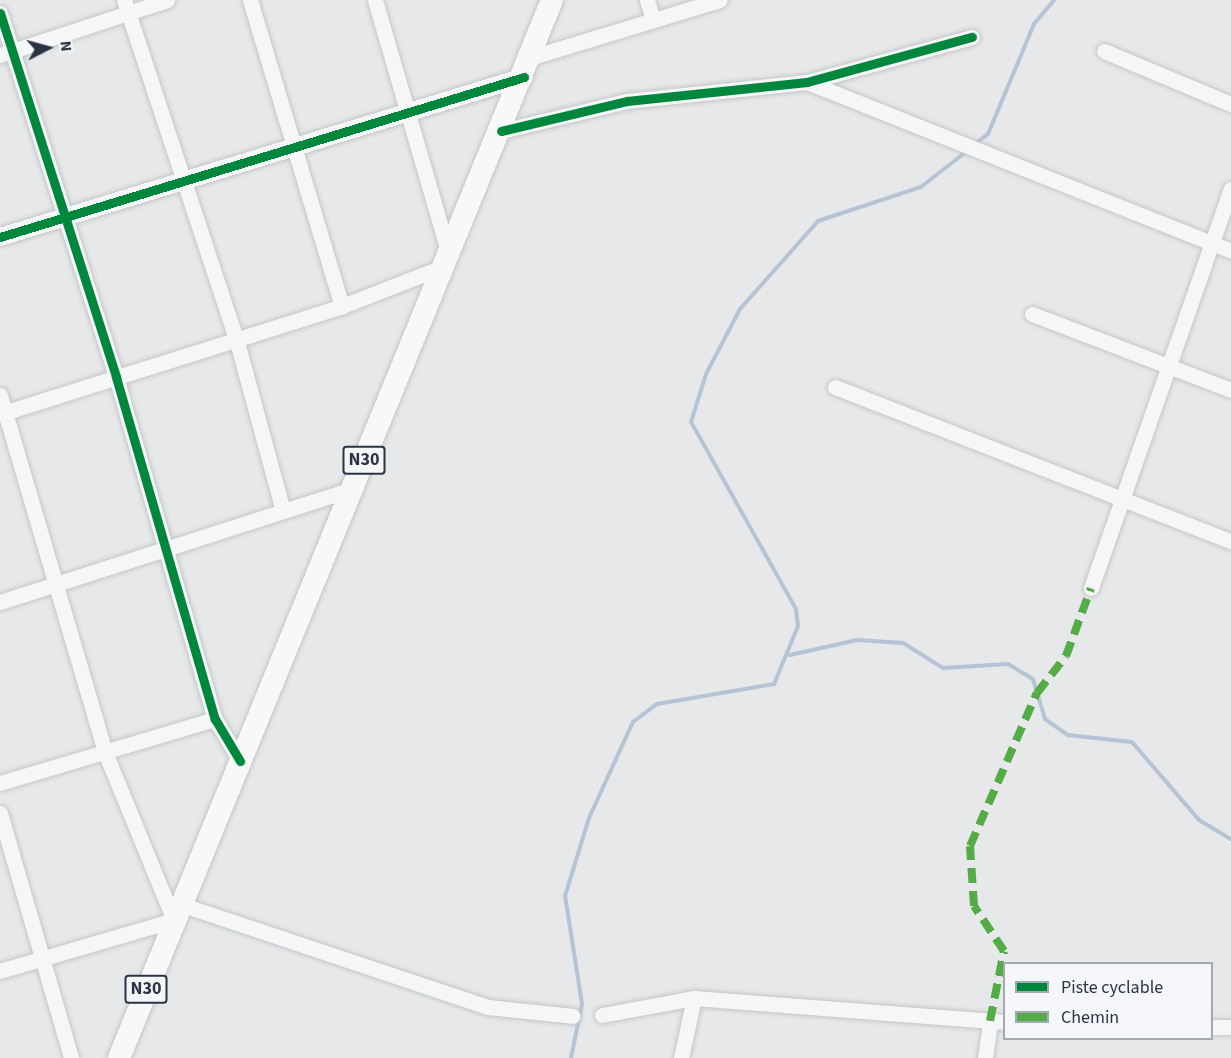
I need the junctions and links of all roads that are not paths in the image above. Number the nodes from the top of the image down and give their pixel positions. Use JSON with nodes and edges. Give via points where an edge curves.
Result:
{"nodes":[{"id":1,"x":167,"y":0,"type":"edge"},
{"id":2,"x":250,"y":0,"type":"edge"},
{"id":3,"x":375,"y":0,"type":"edge"},
{"id":4,"x":552,"y":0,"type":"edge"},
{"id":5,"x":647,"y":0,"type":"edge"},
{"id":6,"x":720,"y":0,"type":"edge"},
{"id":7,"x":126,"y":7,"type":"edge"},
{"id":8,"x":0,"y":13,"type":"edge"},
{"id":9,"x":653,"y":20,"type":"junction"},
{"id":10,"x":972,"y":37,"type":"dead end"},
{"id":11,"x":1104,"y":51,"type":"dead end"},
{"id":12,"x":6,"y":53,"type":"edge"},
{"id":13,"x":528,"y":67,"type":"junction"},
{"id":14,"x":807,"y":82,"type":"junction"},
{"id":15,"x":1231,"y":104,"type":"edge"},
{"id":16,"x":407,"y":112,"type":"junction"},
{"id":17,"x":501,"y":131,"type":"junction"},
{"id":18,"x":296,"y":145,"type":"junction"},
{"id":19,"x":181,"y":180,"type":"junction"},
{"id":20,"x":1231,"y":189,"type":"edge"},
{"id":21,"x":64,"y":217,"type":"junction"},
{"id":22,"x":0,"y":237,"type":"edge"},
{"id":23,"x":1209,"y":242,"type":"junction"},
{"id":24,"x":1231,"y":250,"type":"edge"},
{"id":25,"x":444,"y":259,"type":"junction"},
{"id":26,"x":342,"y":306,"type":"junction"},
{"id":27,"x":1032,"y":314,"type":"dead end"},
{"id":28,"x":236,"y":338,"type":"junction"},
{"id":29,"x":1165,"y":365,"type":"junction"},
{"id":30,"x":116,"y":377,"type":"junction"},
{"id":31,"x":835,"y":387,"type":"dead end"},
{"id":32,"x":1231,"y":390,"type":"edge"},
{"id":33,"x":0,"y":396,"type":"edge"},
{"id":34,"x":3,"y":413,"type":"edge"},
{"id":35,"x":353,"y":489,"type":"junction"},
{"id":36,"x":1120,"y":498,"type":"junction"},
{"id":37,"x":283,"y":511,"type":"junction"},
{"id":38,"x":1231,"y":541,"type":"edge"},
{"id":39,"x":165,"y":549,"type":"junction"},
{"id":40,"x":58,"y":583,"type":"junction"},
{"id":41,"x":1090,"y":588,"type":"dead end"},
{"id":42,"x":0,"y":602,"type":"edge"},
{"id":43,"x":215,"y":719,"type":"junction"},
{"id":44,"x":105,"y":752,"type":"junction"},
{"id":45,"x":240,"y":761,"type":"junction"},
{"id":46,"x":0,"y":783,"type":"edge"},
{"id":47,"x":0,"y":813,"type":"edge"},
{"id":48,"x":177,"y":912,"type":"junction"},
{"id":49,"x":41,"y":959,"type":"junction"},
{"id":50,"x":0,"y":971,"type":"edge"},
{"id":51,"x":694,"y":998,"type":"junction"},
{"id":52,"x":573,"y":1016,"type":"dead end"},
{"id":53,"x":602,"y":1016,"type":"dead end"},
{"id":54,"x":997,"y":1021,"type":"edge"},
{"id":55,"x":1213,"y":1027,"type":"edge"},
{"id":56,"x":1231,"y":1027,"type":"edge"},
{"id":57,"x":71,"y":1058,"type":"edge"},
{"id":58,"x":119,"y":1058,"type":"edge"},
{"id":59,"x":681,"y":1058,"type":"edge"},
{"id":60,"x":985,"y":1058,"type":"edge"}],
"edges":[{"from":1,"to":7,"type":"street"},
{"from":2,"to":18,"type":"street"},
{"from":3,"to":16,"type":"street"},
{"from":4,"to":13,"type":"main road","number":"N30"},
{"from":5,"to":9,"type":"street"},
{"from":6,"to":9,"type":"street"},
{"from":7,"to":12,"type":"street"},
{"from":7,"to":19,"type":"street"},
{"from":8,"to":12,"type":"street"},
{"from":9,"to":13,"type":"street"},
{"from":10,"to":14,"type":"street"},
{"from":11,"to":15,"type":"street"},
{"from":12,"to":21,"type":"street"},
{"from":13,"to":16,"type":"street"},
{"from":13,"to":17,"type":"main road","number":"N30"},
{"from":14,"to":17,"type":"street","via":[[627,101]]},
{"from":14,"to":23,"type":"street"},
{"from":16,"to":18,"type":"street"},
{"from":16,"to":25,"type":"street"},
{"from":17,"to":25,"type":"main road","number":"N30"},
{"from":18,"to":19,"type":"street"},
{"from":18,"to":26,"type":"street"},
{"from":19,"to":21,"type":"street"},
{"from":19,"to":28,"type":"street"},
{"from":20,"to":23,"type":"street"},
{"from":21,"to":22,"type":"street"},
{"from":21,"to":30,"type":"street"},
{"from":23,"to":24,"type":"street"},
{"from":23,"to":29,"type":"street"},
{"from":25,"to":26,"type":"street"},
{"from":25,"to":35,"type":"main road","number":"N30"},
{"from":26,"to":28,"type":"street"},
{"from":27,"to":29,"type":"street"},
{"from":28,"to":30,"type":"street"},
{"from":28,"to":37,"type":"street"},
{"from":29,"to":32,"type":"street"},
{"from":29,"to":36,"type":"street"},
{"from":30,"to":34,"type":"street"},
{"from":30,"to":39,"type":"street"},
{"from":31,"to":36,"type":"street"},
{"from":33,"to":34,"type":"street"},
{"from":34,"to":40,"type":"street"},
{"from":35,"to":37,"type":"street"},
{"from":35,"to":45,"type":"main road","number":"N30"},
{"from":36,"to":38,"type":"street"},
{"from":36,"to":41,"type":"street"},
{"from":37,"to":39,"type":"street"},
{"from":39,"to":40,"type":"street"},
{"from":39,"to":43,"type":"street"},
{"from":40,"to":42,"type":"street"},
{"from":40,"to":44,"type":"street"},
{"from":43,"to":44,"type":"street"},
{"from":43,"to":45,"type":"street"},
{"from":44,"to":46,"type":"street"},
{"from":44,"to":48,"type":"street"},
{"from":45,"to":48,"type":"main road","number":"N30"},
{"from":47,"to":49,"type":"street"},
{"from":48,"to":49,"type":"street"},
{"from":48,"to":52,"type":"street","via":[[488,1007]]},
{"from":48,"to":58,"type":"main road","number":"N30"},
{"from":49,"to":50,"type":"street"},
{"from":49,"to":57,"type":"street"},
{"from":51,"to":53,"type":"street"},
{"from":51,"to":54,"type":"street"},
{"from":51,"to":59,"type":"street"},
{"from":54,"to":60,"type":"street"},
{"from":55,"to":56,"type":"street"}]}
